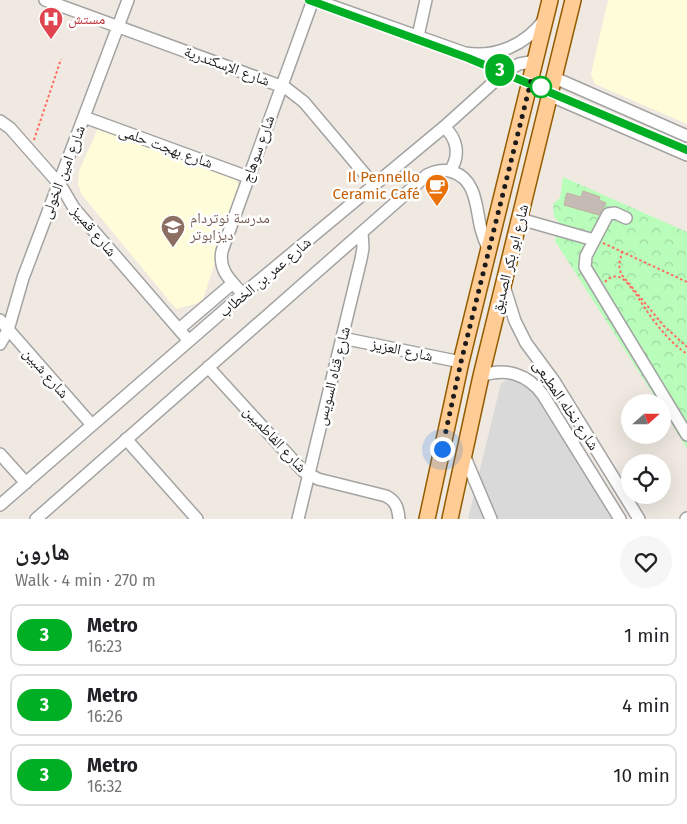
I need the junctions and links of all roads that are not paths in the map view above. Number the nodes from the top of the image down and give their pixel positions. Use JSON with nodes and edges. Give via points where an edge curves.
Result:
{"nodes":[{"id":1,"x":45,"y":0,"type":"edge"},
{"id":2,"x":128,"y":0,"type":"edge"},
{"id":3,"x":314,"y":0,"type":"edge"},
{"id":4,"x":426,"y":0,"type":"edge"},
{"id":5,"x":550,"y":0,"type":"edge"},
{"id":6,"x":573,"y":0,"type":"edge"},
{"id":7,"x":546,"y":17,"type":"junction"},
{"id":8,"x":118,"y":26,"type":"junction"},
{"id":9,"x":418,"y":36,"type":"junction"},
{"id":10,"x":536,"y":61,"type":"junction"},
{"id":11,"x":555,"y":78,"type":"junction"},
{"id":12,"x":282,"y":86,"type":"junction"},
{"id":13,"x":551,"y":96,"type":"junction"},
{"id":14,"x":84,"y":117,"type":"junction"},
{"id":15,"x":0,"y":121,"type":"edge"},
{"id":16,"x":444,"y":127,"type":"junction"},
{"id":17,"x":687,"y":136,"type":"edge"},
{"id":18,"x":687,"y":155,"type":"edge"},
{"id":19,"x":450,"y":171,"type":"junction"},
{"id":20,"x":248,"y":177,"type":"junction"},
{"id":21,"x":59,"y":184,"type":"junction"},
{"id":22,"x":374,"y":185,"type":"junction"},
{"id":23,"x":626,"y":218,"type":"dead end"},
{"id":24,"x":520,"y":219,"type":"junction"},
{"id":25,"x":362,"y":232,"type":"junction"},
{"id":26,"x":594,"y":240,"type":"junction"},
{"id":27,"x":490,"y":251,"type":"junction"},
{"id":28,"x":233,"y":283,"type":"junction"},
{"id":29,"x":504,"y":285,"type":"junction"},
{"id":30,"x":243,"y":294,"type":"junction"},
{"id":31,"x":0,"y":320,"type":"edge"},
{"id":32,"x":179,"y":329,"type":"junction"},
{"id":33,"x":8,"y":330,"type":"junction"},
{"id":34,"x":342,"y":338,"type":"junction"},
{"id":35,"x":189,"y":341,"type":"junction"},
{"id":36,"x":0,"y":344,"type":"edge"},
{"id":37,"x":461,"y":362,"type":"junction"},
{"id":38,"x":208,"y":367,"type":"junction"},
{"id":39,"x":481,"y":376,"type":"junction"},
{"id":40,"x":92,"y":426,"type":"junction"},
{"id":41,"x":687,"y":435,"type":"edge"},
{"id":42,"x":126,"y":440,"type":"junction"},
{"id":43,"x":0,"y":454,"type":"edge"},
{"id":44,"x":464,"y":454,"type":"junction"},
{"id":45,"x":309,"y":476,"type":"junction"},
{"id":46,"x":26,"y":483,"type":"junction"},
{"id":47,"x":0,"y":505,"type":"edge"},
{"id":48,"x":46,"y":510,"type":"junction"},
{"id":49,"x":36,"y":519,"type":"edge"},
{"id":50,"x":54,"y":519,"type":"edge"},
{"id":51,"x":198,"y":519,"type":"edge"},
{"id":52,"x":298,"y":519,"type":"edge"},
{"id":53,"x":399,"y":519,"type":"edge"},
{"id":54,"x":427,"y":519,"type":"edge"},
{"id":55,"x":450,"y":519,"type":"edge"},
{"id":56,"x":491,"y":519,"type":"edge"},
{"id":57,"x":620,"y":519,"type":"edge"},
{"id":58,"x":639,"y":519,"type":"edge"}],
"edges":[{"from":1,"to":8,"type":"street","name":"شارع الإسكندرية"},
{"from":2,"to":8,"type":"street","name":"شارع امين الخولى"},
{"from":3,"to":9,"type":"street"},
{"from":3,"to":12,"type":"street","name":"شارع سوهاج"},
{"from":4,"to":9,"type":"street"},
{"from":5,"to":7,"type":"main road","name":"شارع ابو بكر الصديق"},
{"from":6,"to":11,"type":"main road","name":"شارع ابو بكر الصديق"},
{"from":7,"to":9,"type":"street","via":[[518,44],[489,54],[466,53]]},
{"from":7,"to":10,"type":"main road","name":"شارع ابو بكر الصديق"},
{"from":8,"to":12,"type":"street","name":"شارع الإسكندرية"},
{"from":8,"to":14,"type":"street","name":"شارع امين الخولى"},
{"from":10,"to":16,"type":"street","name":"شارع عمر بن الخطاب","via":[[527,61],[512,68]]},
{"from":10,"to":27,"type":"main road","name":"شارع ابو بكر الصديق"},
{"from":11,"to":13,"type":"main road","name":"شارع ابو بكر الصديق"},
{"from":11,"to":17,"type":"street"},
{"from":12,"to":20,"type":"street","name":"شارع سوهاج"},
{"from":12,"to":22,"type":"street","name":"شارع الإسكندرية","via":[[304,102]]},
{"from":13,"to":18,"type":"street"},
{"from":13,"to":24,"type":"main road","name":"شارع ابو بكر الصديق"},
{"from":14,"to":20,"type":"street","name":"شارع بهجت حلمى"},
{"from":14,"to":21,"type":"street","name":"شارع امين الخولى"},
{"from":15,"to":21,"type":"street","name":"شارع قمبيز","via":[[10,128]]},
{"from":16,"to":19,"type":"street","via":[[456,146],[456,159]]},
{"from":16,"to":22,"type":"street","name":"شارع عمر بن الخطاب"},
{"from":19,"to":25,"type":"street","name":"شارع عمر بن الخطاب","via":[[440,170],[427,176]]},
{"from":19,"to":27,"type":"street","via":[[463,178],[472,189],[482,233]]},
{"from":20,"to":28,"type":"street","name":"شارع سوهاج","via":[[221,255],[223,269]]},
{"from":21,"to":32,"type":"street","name":"شارع قمبيز","via":[[74,208]]},
{"from":21,"to":33,"type":"street","name":"شارع امين الخولى","via":[[23,278]]},
{"from":22,"to":30,"type":"street","name":"شارع عمر بن الخطاب"},
{"from":23,"to":26,"type":"street","via":[[608,214]]},
{"from":24,"to":26,"type":"street"},
{"from":24,"to":29,"type":"main road","name":"شارع ابو بكر الصديق"},
{"from":25,"to":34,"type":"street","name":"شارع قناه السويس","via":[[362,256]]},
{"from":25,"to":38,"type":"street","name":"شارع عمر بن الخطاب"},
{"from":26,"to":41,"type":"street","via":[[586,256],[585,267]]},
{"from":27,"to":37,"type":"main road","name":"شارع ابو بكر الصديق"},
{"from":28,"to":30,"type":"street","name":"شارع سوهاج"},
{"from":28,"to":32,"type":"street"},
{"from":29,"to":39,"type":"main road","name":"شارع ابو بكر الصديق"},
{"from":29,"to":58,"type":"street","name":"شارع نخله المطيعى","via":[[512,315],[526,343],[554,381]]},
{"from":30,"to":35,"type":"street","name":"شارع عمر بن الخطاب"},
{"from":31,"to":33,"type":"street","name":"شارع شبين"},
{"from":32,"to":35,"type":"street","name":"شارع قمبيز"},
{"from":33,"to":36,"type":"street","name":"شارع امين الخولى"},
{"from":33,"to":40,"type":"street","name":"شارع شبين"},
{"from":34,"to":37,"type":"street","name":"شارع العزيز"},
{"from":34,"to":45,"type":"street","name":"شارع قناه السويس"},
{"from":35,"to":40,"type":"street","name":"شارع عمر بن الخطاب"},
{"from":37,"to":54,"type":"main road","name":"شارع ابو بكر الصديق"},
{"from":38,"to":42,"type":"street","name":"شارع عمر بن الخطاب"},
{"from":38,"to":45,"type":"street","name":"شارع الفاطميين"},
{"from":39,"to":44,"type":"main road","name":"شارع ابو بكر الصديق"},
{"from":39,"to":57,"type":"street","name":"شارع نخله المطيعى","via":[[508,372],[536,386]]},
{"from":40,"to":46,"type":"street","name":"شارع عمر بن الخطاب"},
{"from":42,"to":48,"type":"street","name":"شارع عمر بن الخطاب"},
{"from":42,"to":51,"type":"street"},
{"from":43,"to":46,"type":"street"},
{"from":44,"to":55,"type":"main road","name":"شارع ابو بكر الصديق"},
{"from":44,"to":56,"type":"street"},
{"from":45,"to":52,"type":"street","name":"شارع قناه السويس"},
{"from":45,"to":53,"type":"street","name":"شارع الفاطميين","via":[[386,496],[396,505]]},
{"from":46,"to":47,"type":"street","name":"شارع عمر بن الخطاب"},
{"from":48,"to":49,"type":"street","name":"شارع عمر بن الخطاب"},
{"from":48,"to":50,"type":"street"}]}
